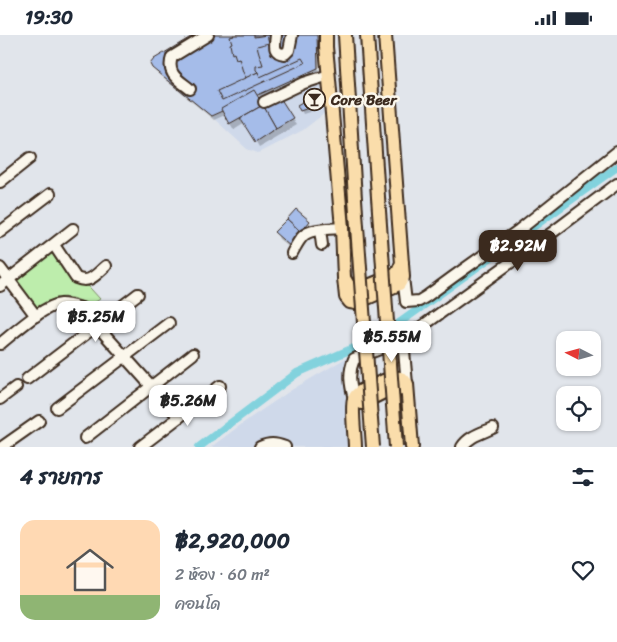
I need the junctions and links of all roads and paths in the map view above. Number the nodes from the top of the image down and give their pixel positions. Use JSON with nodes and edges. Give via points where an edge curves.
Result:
{"nodes":[{"id":1,"x":208,"y":35,"type":"edge"},
{"id":2,"x":276,"y":35,"type":"edge"},
{"id":3,"x":292,"y":35,"type":"edge"},
{"id":4,"x":326,"y":35,"type":"edge"},
{"id":5,"x":344,"y":35,"type":"edge"},
{"id":6,"x":385,"y":36,"type":"edge"},
{"id":7,"x":368,"y":37,"type":"edge"},
{"id":8,"x":346,"y":65,"type":"junction"},
{"id":9,"x":329,"y":71,"type":"junction"},
{"id":10,"x":190,"y":89,"type":"dead end"},
{"id":11,"x":264,"y":102,"type":"dead end"},
{"id":12,"x":617,"y":152,"type":"edge"},
{"id":13,"x":30,"y":158,"type":"dead end"},
{"id":14,"x":0,"y":182,"type":"edge"},
{"id":15,"x":617,"y":184,"type":"edge"},
{"id":16,"x":50,"y":194,"type":"dead end"},
{"id":17,"x":342,"y":228,"type":"junction"},
{"id":18,"x":74,"y":229,"type":"dead end"},
{"id":19,"x":320,"y":230,"type":"junction"},
{"id":20,"x":0,"y":232,"type":"edge"},
{"id":21,"x":54,"y":245,"type":"junction"},
{"id":22,"x":322,"y":245,"type":"dead end"},
{"id":23,"x":292,"y":253,"type":"dead end"},
{"id":24,"x":402,"y":263,"type":"junction"},
{"id":25,"x":106,"y":266,"type":"dead end"},
{"id":26,"x":0,"y":268,"type":"edge"},
{"id":27,"x":403,"y":277,"type":"junction"},
{"id":28,"x":344,"y":278,"type":"junction"},
{"id":29,"x":8,"y":279,"type":"junction"},
{"id":30,"x":0,"y":286,"type":"edge"},
{"id":31,"x":138,"y":295,"type":"dead end"},
{"id":32,"x":36,"y":316,"type":"junction"},
{"id":33,"x":169,"y":323,"type":"dead end"},
{"id":34,"x":97,"y":326,"type":"junction"},
{"id":35,"x":403,"y":340,"type":"junction"},
{"id":36,"x":0,"y":344,"type":"edge"},
{"id":37,"x":193,"y":354,"type":"dead end"},
{"id":38,"x":124,"y":357,"type":"junction"},
{"id":39,"x":27,"y":379,"type":"dead end"},
{"id":40,"x":406,"y":385,"type":"junction"},
{"id":41,"x":220,"y":386,"type":"dead end"},
{"id":42,"x":16,"y":387,"type":"dead end"},
{"id":43,"x":152,"y":387,"type":"junction"},
{"id":44,"x":0,"y":399,"type":"edge"},
{"id":45,"x":408,"y":400,"type":"junction"},
{"id":46,"x":353,"y":405,"type":"junction"},
{"id":47,"x":57,"y":408,"type":"dead end"},
{"id":48,"x":179,"y":417,"type":"junction"},
{"id":49,"x":39,"y":421,"type":"dead end"},
{"id":50,"x":493,"y":428,"type":"dead end"},
{"id":51,"x":85,"y":438,"type":"dead end"},
{"id":52,"x":2,"y":447,"type":"edge"},
{"id":53,"x":140,"y":447,"type":"edge"},
{"id":54,"x":260,"y":447,"type":"edge"},
{"id":55,"x":285,"y":447,"type":"edge"},
{"id":56,"x":355,"y":447,"type":"edge"},
{"id":57,"x":373,"y":447,"type":"edge"},
{"id":58,"x":396,"y":447,"type":"edge"},
{"id":59,"x":412,"y":447,"type":"edge"},
{"id":60,"x":462,"y":447,"type":"edge"}],
"edges":[{"from":1,"to":10,"type":"street","via":[[172,57],[170,69]]},
{"from":2,"to":3,"type":"street","via":[[275,49],[285,54]]},
{"from":4,"to":9,"type":"main road"},
{"from":5,"to":8,"type":"main road"},
{"from":6,"to":24,"type":"main road"},
{"from":7,"to":58,"type":"main road","bridge":true},
{"from":8,"to":9,"type":"main road","via":[[343,53],[335,49],[329,54]]},
{"from":8,"to":57,"type":"main road","bridge":true},
{"from":9,"to":11,"type":"street"},
{"from":9,"to":17,"type":"main road"},
{"from":12,"to":27,"type":"street","via":[[519,230],[428,296],[406,302]]},
{"from":13,"to":14,"type":"street"},
{"from":15,"to":35,"type":"street"},
{"from":16,"to":20,"type":"street"},
{"from":17,"to":19,"type":"street"},
{"from":17,"to":28,"type":"main road"},
{"from":18,"to":21,"type":"street"},
{"from":19,"to":22,"type":"street"},
{"from":19,"to":23,"type":"street","via":[[308,231]]},
{"from":21,"to":25,"type":"street","via":[[76,278],[89,280]]},
{"from":21,"to":29,"type":"street"},
{"from":24,"to":27,"type":"main road"},
{"from":24,"to":28,"type":"main road","via":[[395,275],[356,291]]},
{"from":26,"to":29,"type":"street"},
{"from":27,"to":28,"type":"main road","via":[[399,284],[356,303],[346,297]]},
{"from":29,"to":30,"type":"street"},
{"from":29,"to":32,"type":"street"},
{"from":31,"to":34,"type":"street"},
{"from":32,"to":34,"type":"street","via":[[59,304],[70,305],[80,307]]},
{"from":32,"to":36,"type":"street"},
{"from":33,"to":38,"type":"street"},
{"from":34,"to":38,"type":"street"},
{"from":34,"to":39,"type":"street"},
{"from":35,"to":40,"type":"street"},
{"from":35,"to":46,"type":"street","via":[[354,359],[349,378]]},
{"from":37,"to":43,"type":"street"},
{"from":38,"to":43,"type":"street"},
{"from":38,"to":47,"type":"street"},
{"from":40,"to":45,"type":"main road"},
{"from":40,"to":46,"type":"main road","via":[[404,379],[388,379],[359,393]]},
{"from":41,"to":48,"type":"street"},
{"from":42,"to":44,"type":"street"},
{"from":43,"to":48,"type":"street"},
{"from":43,"to":51,"type":"street"},
{"from":45,"to":46,"type":"main road","via":[[400,388]]},
{"from":45,"to":59,"type":"main road"},
{"from":46,"to":56,"type":"main road"},
{"from":48,"to":53,"type":"street"},
{"from":49,"to":52,"type":"street"},
{"from":50,"to":60,"type":"street","via":[[476,435]]},
{"from":54,"to":55,"type":"street","via":[[268,443]]}]}
